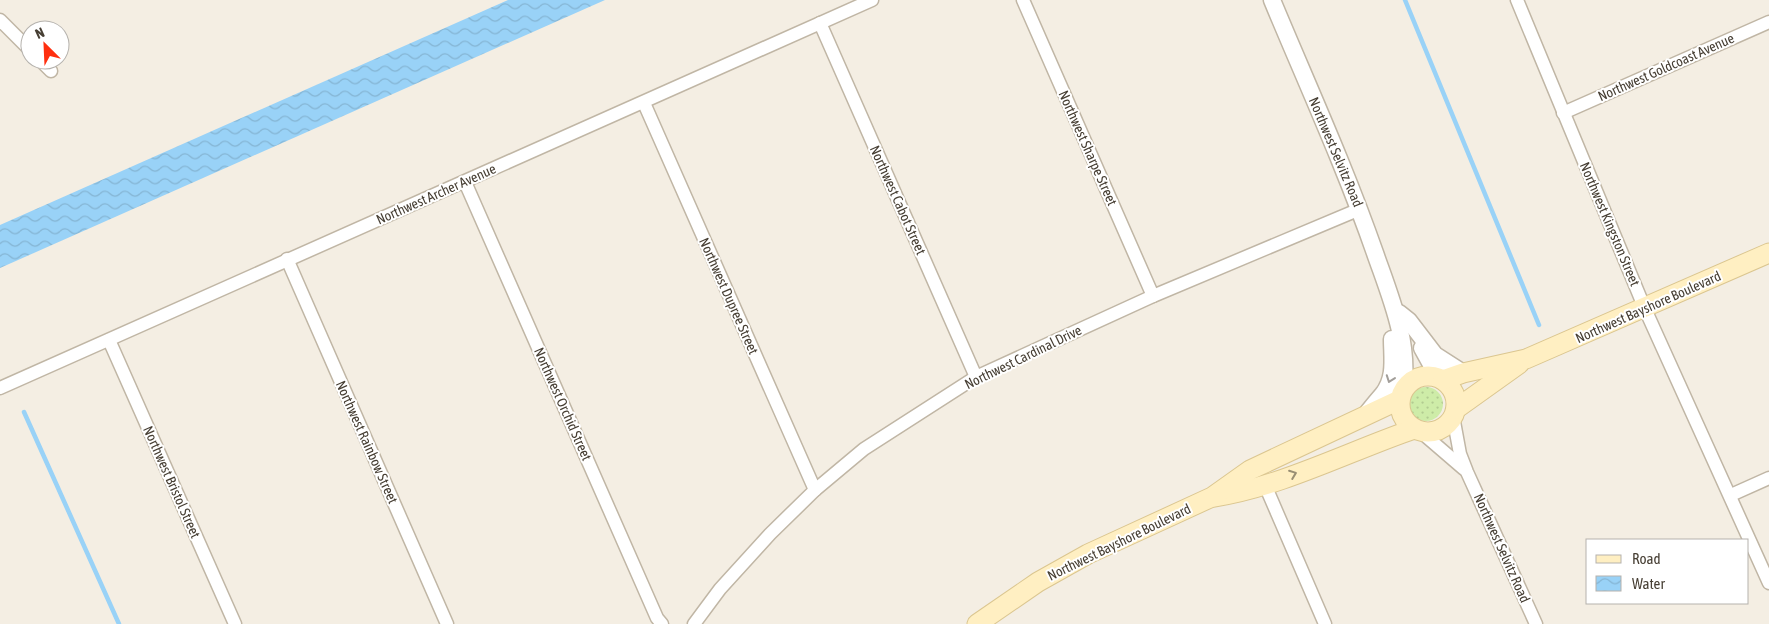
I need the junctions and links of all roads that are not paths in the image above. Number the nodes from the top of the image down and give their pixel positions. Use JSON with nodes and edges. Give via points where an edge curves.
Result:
{"nodes":[{"id":1,"x":872,"y":0,"type":"edge"},
{"id":2,"x":1023,"y":0,"type":"edge"},
{"id":3,"x":1272,"y":0,"type":"edge"},
{"id":4,"x":1516,"y":0,"type":"edge"},
{"id":5,"x":0,"y":20,"type":"edge"},
{"id":6,"x":1769,"y":22,"type":"edge"},
{"id":7,"x":820,"y":23,"type":"junction"},
{"id":8,"x":20,"y":40,"type":"edge"},
{"id":9,"x":644,"y":103,"type":"junction"},
{"id":10,"x":1563,"y":113,"type":"junction"},
{"id":11,"x":465,"y":182,"type":"junction"},
{"id":12,"x":1360,"y":209,"type":"junction"},
{"id":13,"x":1769,"y":253,"type":"edge"},
{"id":14,"x":287,"y":260,"type":"junction"},
{"id":15,"x":1152,"y":296,"type":"junction"},
{"id":16,"x":1645,"y":309,"type":"junction"},
{"id":17,"x":1396,"y":311,"type":"junction"},
{"id":18,"x":109,"y":340,"type":"junction"},
{"id":19,"x":1526,"y":359,"type":"junction"},
{"id":20,"x":1463,"y":373,"type":"junction"},
{"id":21,"x":976,"y":377,"type":"junction"},
{"id":22,"x":1440,"y":379,"type":"junction"},
{"id":23,"x":0,"y":388,"type":"edge"},
{"id":24,"x":1401,"y":394,"type":"junction"},
{"id":25,"x":1455,"y":412,"type":"junction"},
{"id":26,"x":1365,"y":416,"type":"junction"},
{"id":27,"x":1417,"y":430,"type":"junction"},
{"id":28,"x":1467,"y":472,"type":"junction"},
{"id":29,"x":1769,"y":478,"type":"edge"},
{"id":30,"x":1265,"y":484,"type":"junction"},
{"id":31,"x":815,"y":490,"type":"junction"},
{"id":32,"x":1731,"y":495,"type":"junction"},
{"id":33,"x":1212,"y":497,"type":"junction"},
{"id":34,"x":1769,"y":583,"type":"edge"},
{"id":35,"x":235,"y":624,"type":"edge"},
{"id":36,"x":447,"y":624,"type":"edge"},
{"id":37,"x":662,"y":624,"type":"edge"},
{"id":38,"x":694,"y":624,"type":"edge"},
{"id":39,"x":977,"y":624,"type":"edge"},
{"id":40,"x":1326,"y":624,"type":"edge"},
{"id":41,"x":1536,"y":624,"type":"edge"}],
"edges":[{"from":1,"to":7,"type":"street","name":"Northwest Archer Avenue"},
{"from":2,"to":15,"type":"street","name":"Northwest Sharpe Street"},
{"from":3,"to":12,"type":"street","name":"Northwest Selvitz Road"},
{"from":4,"to":10,"type":"street","name":"Northwest Kingston Street"},
{"from":5,"to":8,"type":"street"},
{"from":6,"to":10,"type":"street","name":"Northwest Goldcoast Avenue"},
{"from":7,"to":9,"type":"street","name":"Northwest Archer Avenue"},
{"from":7,"to":21,"type":"street","name":"Northwest Cabot Street"},
{"from":9,"to":11,"type":"street","name":"Northwest Archer Avenue"},
{"from":9,"to":31,"type":"street","name":"Northwest Dupree Street"},
{"from":10,"to":16,"type":"street","name":"Northwest Kingston Street"},
{"from":11,"to":14,"type":"street","name":"Northwest Archer Avenue"},
{"from":11,"to":37,"type":"street","name":"Northwest Orchid Street"},
{"from":12,"to":15,"type":"street","name":"Northwest Cardinal Drive"},
{"from":12,"to":17,"type":"street","name":"Northwest Selvitz Road"},
{"from":13,"to":16,"type":"main road","name":"Northwest Bayshore Boulevard"},
{"from":14,"to":18,"type":"street","name":"Northwest Archer Avenue"},
{"from":14,"to":36,"type":"street","name":"Northwest Rainbow Street"},
{"from":15,"to":21,"type":"street","name":"Northwest Cardinal Drive"},
{"from":16,"to":19,"type":"main road","name":"Northwest Bayshore Boulevard"},
{"from":16,"to":32,"type":"street","name":"Northwest Kingston Street"},
{"from":17,"to":20,"type":"street","via":[[1409,321],[1435,355]]},
{"from":17,"to":22,"type":"street","name":"Northwest Selvitz Road","via":[[1422,346]]},
{"from":17,"to":24,"type":"street","name":"Northwest Selvitz Road","via":[[1406,369]]},
{"from":17,"to":26,"type":"street","one_way":true,"via":[[1390,380],[1385,392]]},
{"from":18,"to":23,"type":"street","name":"Northwest Archer Avenue"},
{"from":18,"to":35,"type":"street","name":"Northwest Bristol Street"},
{"from":19,"to":20,"type":"main road","name":"Northwest Bayshore Boulevard"},
{"from":19,"to":25,"type":"main road","name":"Northwest Bayshore Boulevard"},
{"from":20,"to":22,"type":"main road","name":"Northwest Bayshore Boulevard"},
{"from":21,"to":31,"type":"street","name":"Northwest Cardinal Drive","via":[[864,449]]},
{"from":22,"to":24,"type":"main road","via":[[1430,375],[1415,378]]},
{"from":22,"to":25,"type":"main road","via":[[1454,393]]},
{"from":24,"to":26,"type":"main road","name":"Northwest Bayshore Boulevard"},
{"from":24,"to":27,"type":"main road","via":[[1403,418]]},
{"from":25,"to":27,"type":"main road","via":[[1449,422],[1436,431]]},
{"from":25,"to":28,"type":"street","name":"Northwest Selvitz Road","via":[[1460,454]]},
{"from":26,"to":33,"type":"main road","name":"Northwest Bayshore Boulevard","via":[[1250,470]]},
{"from":27,"to":28,"type":"street","name":"Northwest Selvitz Road"},
{"from":30,"to":27,"type":"main road","name":"Northwest Bayshore Boulevard","one_way":true},
{"from":28,"to":41,"type":"street","name":"Northwest Selvitz Road"},
{"from":29,"to":32,"type":"street"},
{"from":30,"to":33,"type":"main road","name":"Northwest Bayshore Boulevard","via":[[1239,493]]},
{"from":30,"to":40,"type":"street"},
{"from":31,"to":38,"type":"street","name":"Northwest Cardinal Drive","via":[[720,589]]},
{"from":32,"to":34,"type":"street","name":"Northwest Kingston Street"},
{"from":33,"to":39,"type":"main road","name":"Northwest Bayshore Boulevard","via":[[1088,554],[1038,582]]}]}
